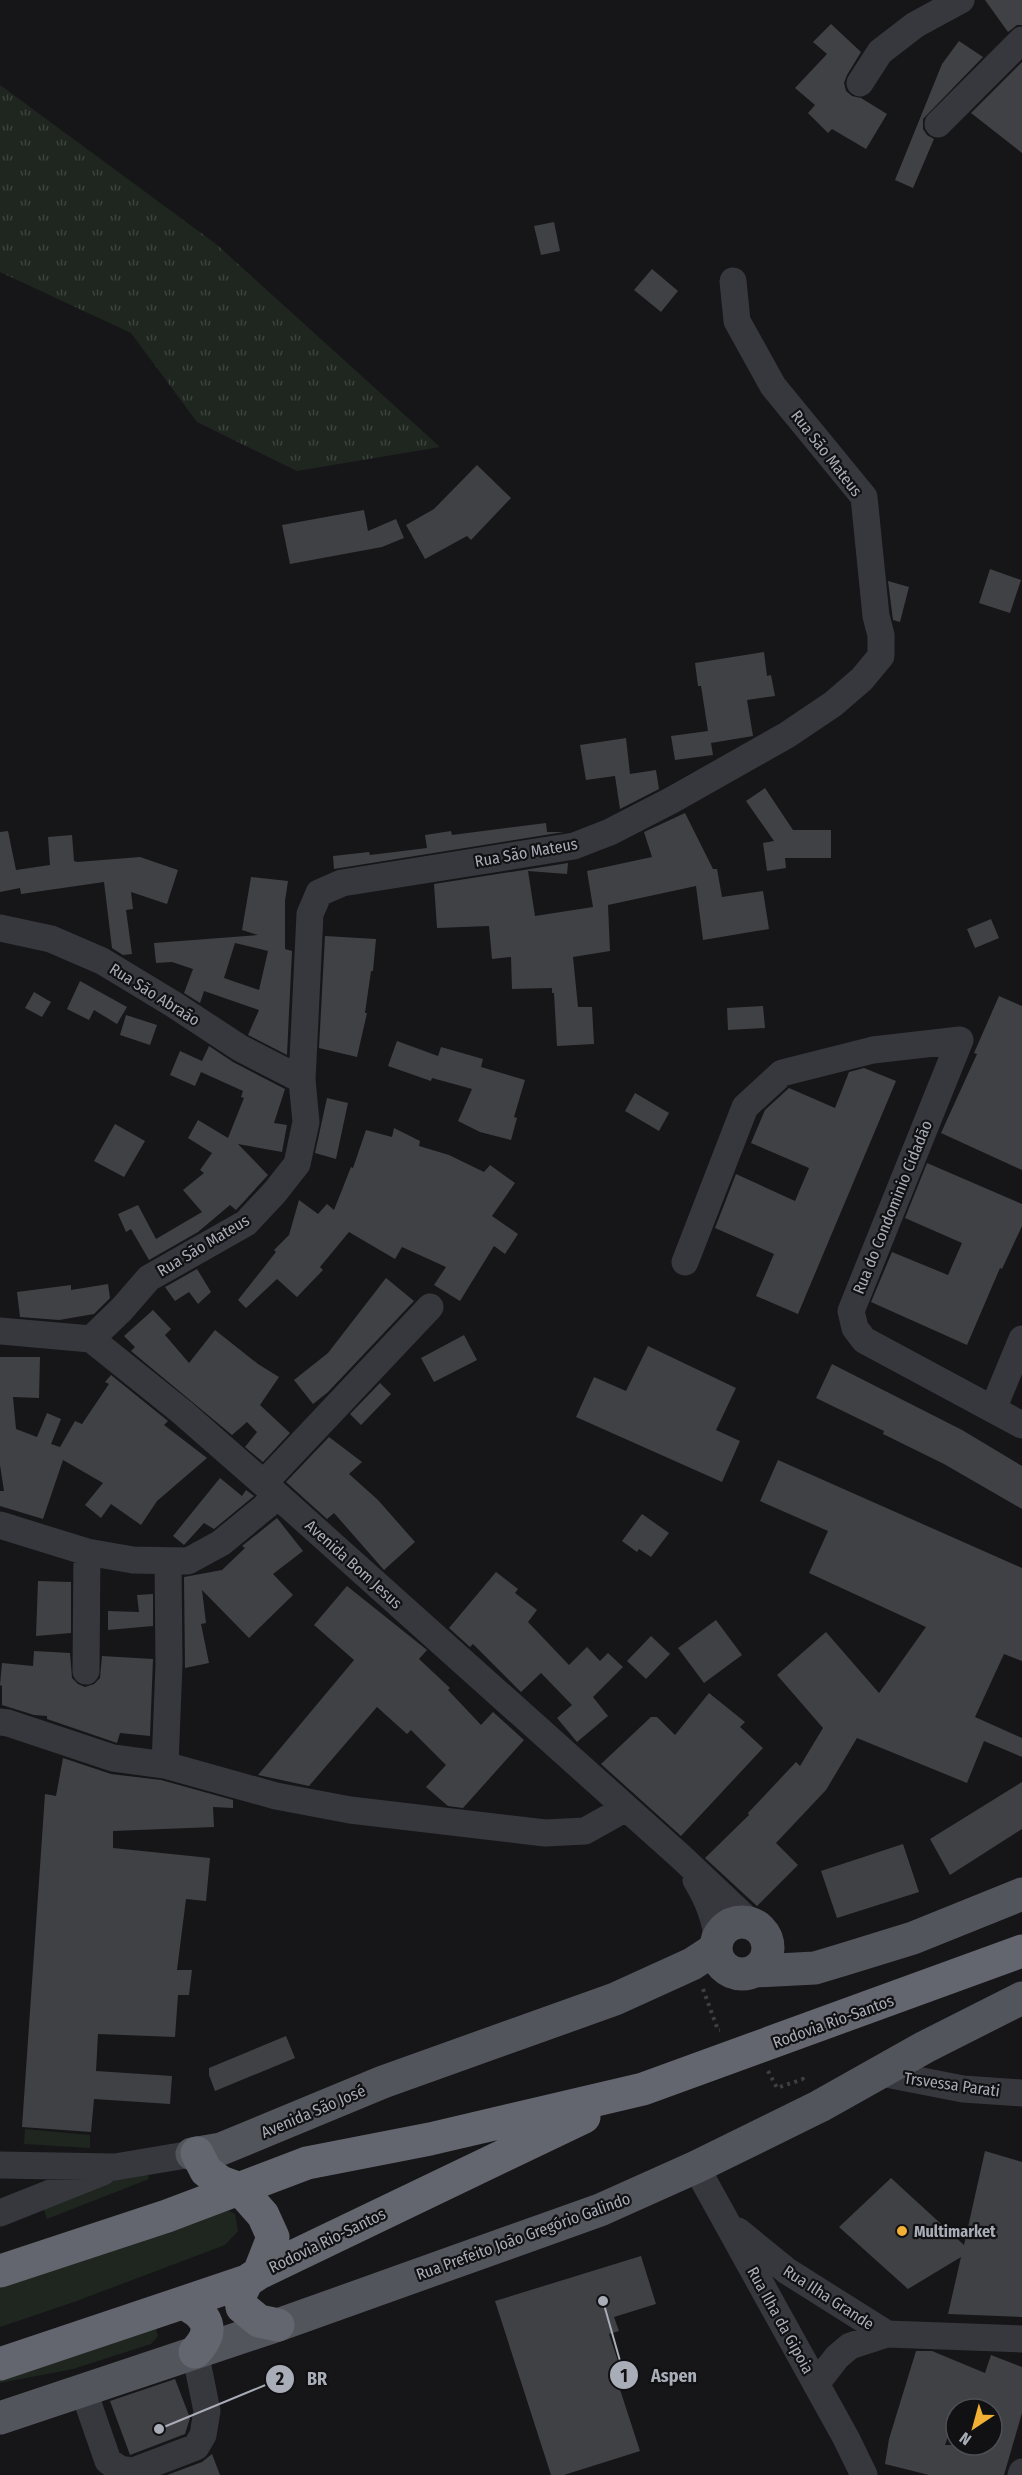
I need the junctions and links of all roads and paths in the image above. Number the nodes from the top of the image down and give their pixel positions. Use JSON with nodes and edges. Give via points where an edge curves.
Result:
{"nodes":[{"id":1,"x":961,"y":0,"type":"edge"},
{"id":2,"x":1022,"y":40,"type":"edge"},
{"id":3,"x":860,"y":83,"type":"dead end"},
{"id":4,"x":938,"y":124,"type":"dead end"},
{"id":5,"x":733,"y":281,"type":"dead end"},
{"id":6,"x":0,"y":928,"type":"edge"},
{"id":7,"x":302,"y":1080,"type":"junction"},
{"id":8,"x":685,"y":1262,"type":"dead end"},
{"id":9,"x":430,"y":1307,"type":"dead end"},
{"id":10,"x":0,"y":1331,"type":"edge"},
{"id":11,"x":91,"y":1339,"type":"junction"},
{"id":12,"x":1022,"y":1339,"type":"edge"},
{"id":13,"x":993,"y":1409,"type":"junction"},
{"id":14,"x":1022,"y":1425,"type":"edge"},
{"id":15,"x":271,"y":1490,"type":"junction"},
{"id":16,"x":0,"y":1525,"type":"edge"},
{"id":17,"x":87,"y":1552,"type":"junction"},
{"id":18,"x":168,"y":1561,"type":"junction"},
{"id":19,"x":86,"y":1671,"type":"dead end"},
{"id":20,"x":0,"y":1722,"type":"edge"},
{"id":21,"x":165,"y":1765,"type":"junction"},
{"id":22,"x":626,"y":1808,"type":"junction"},
{"id":23,"x":680,"y":1856,"type":"junction"},
{"id":24,"x":1022,"y":1894,"type":"edge"},
{"id":25,"x":757,"y":1928,"type":"junction"},
{"id":26,"x":716,"y":1944,"type":"junction"},
{"id":27,"x":1022,"y":1951,"type":"edge"},
{"id":28,"x":845,"y":1959,"type":"junction"},
{"id":29,"x":747,"y":1973,"type":"junction"},
{"id":30,"x":1022,"y":1998,"type":"edge"},
{"id":31,"x":615,"y":1999,"type":"junction"},
{"id":32,"x":882,"y":2073,"type":"junction"},
{"id":33,"x":643,"y":2089,"type":"junction"},
{"id":34,"x":1022,"y":2093,"type":"edge"},
{"id":35,"x":194,"y":2154,"type":"junction"},
{"id":36,"x":0,"y":2165,"type":"edge"},
{"id":37,"x":115,"y":2167,"type":"junction"},
{"id":38,"x":696,"y":2167,"type":"junction"},
{"id":39,"x":240,"y":2189,"type":"junction"},
{"id":40,"x":0,"y":2213,"type":"edge"},
{"id":41,"x":167,"y":2216,"type":"junction"},
{"id":42,"x":724,"y":2218,"type":"junction"},
{"id":43,"x":0,"y":2271,"type":"edge"},
{"id":44,"x":253,"y":2277,"type":"junction"},
{"id":45,"x":183,"y":2303,"type":"junction"},
{"id":46,"x":278,"y":2325,"type":"junction"},
{"id":47,"x":887,"y":2334,"type":"junction"},
{"id":48,"x":1022,"y":2339,"type":"edge"},
{"id":49,"x":195,"y":2352,"type":"junction"},
{"id":50,"x":0,"y":2364,"type":"edge"},
{"id":51,"x":816,"y":2384,"type":"junction"},
{"id":52,"x":83,"y":2389,"type":"junction"},
{"id":53,"x":0,"y":2418,"type":"edge"},
{"id":54,"x":121,"y":2472,"type":"edge"},
{"id":55,"x":864,"y":2475,"type":"edge"}],
"edges":[{"from":1,"to":3,"type":"street","via":[[915,25],[880,52]]},
{"from":2,"to":4,"type":"street"},
{"from":5,"to":7,"type":"street","name":"Rua São Mateus","via":[[737,321],[773,386],[864,497],[881,656],[833,704],[796,729],[610,832],[574,846],[342,883],[319,893],[310,914]]},
{"from":6,"to":7,"type":"street","name":"Rua São Abraão","via":[[51,939],[102,962],[240,1048]]},
{"from":7,"to":11,"type":"street","name":"Rua São Mateus","via":[[306,1122],[297,1164],[275,1192],[246,1223],[149,1278]]},
{"from":8,"to":13,"type":"street","name":"Rua do Condominio Cidadão","via":[[745,1107],[782,1073],[873,1050],[960,1040],[851,1311],[855,1328],[864,1340]]},
{"from":9,"to":15,"type":"street"},
{"from":10,"to":11,"type":"street"},
{"from":11,"to":15,"type":"street","name":"Avenida Bom Jesus"},
{"from":12,"to":13,"type":"street"},
{"from":13,"to":14,"type":"street","name":"Rua do Condominio Cidadão"},
{"from":15,"to":18,"type":"street","via":[[221,1543],[188,1561]]},
{"from":15,"to":22,"type":"street","name":"Avenida Bom Jesus"},
{"from":16,"to":17,"type":"street"},
{"from":17,"to":18,"type":"street"},
{"from":17,"to":19,"type":"street"},
{"from":18,"to":21,"type":"street"},
{"from":20,"to":21,"type":"street","via":[[113,1758]]},
{"from":21,"to":22,"type":"street","via":[[276,1796],[350,1810],[545,1833],[585,1831]]},
{"from":22,"to":23,"type":"street","name":"Avenida Bom Jesus"},
{"from":23,"to":25,"type":"street","name":"Avenida Bom Jesus"},
{"from":23,"to":26,"type":"street","name":"Avenida Bom Jesus","via":[[706,1897],[714,1917]]},
{"from":24,"to":28,"type":"main road","name":"Avenida São José","via":[[913,1938]]},
{"from":25,"to":26,"type":"main road","name":"Avenida São José","via":[[745,1922],[730,1925]]},
{"from":25,"to":28,"type":"main road","via":[[801,1954]]},
{"from":25,"to":29,"type":"main road","via":[[768,1951],[762,1966]]},
{"from":26,"to":29,"type":"main road","via":[[723,1968]]},
{"from":26,"to":31,"type":"main road","name":"Avenida São José","via":[[692,1964]]},
{"from":27,"to":33,"type":"highway","name":"Rodovia Rio-Santos"},
{"from":28,"to":29,"type":"main road","name":"Avenida São José","via":[[815,1968]]},
{"from":29,"to":31,"type":"main road","name":"Avenida São José"},
{"from":30,"to":32,"type":"main road","name":"Rua Prefeito João Gregório Galindo"},
{"from":31,"to":35,"type":"main road","name":"Avenida São José","via":[[383,2082],[221,2149]]},
{"from":32,"to":34,"type":"street","name":"Trsvessa Parati","via":[[963,2089]]},
{"from":32,"to":38,"type":"main road","name":"Rua Prefeito João Gregório Galindo"},
{"from":33,"to":39,"type":"highway","name":"Rodovia Rio-Santos","via":[[430,2139],[307,2163]]},
{"from":33,"to":44,"type":"highway","name":"Rodovia Rio-Santos"},
{"from":35,"to":37,"type":"street","name":"Avenida São José"},
{"from":35,"to":39,"type":"highway","via":[[206,2172]]},
{"from":35,"to":41,"type":"highway","via":[[195,2188]]},
{"from":36,"to":37,"type":"street","name":"Avenida São José"},
{"from":37,"to":40,"type":"street"},
{"from":38,"to":42,"type":"street","name":"Rua Ilha da Gipoia"},
{"from":38,"to":46,"type":"main road","name":"Rua Prefeito João Gregório Galindo","via":[[600,2210]]},
{"from":39,"to":41,"type":"highway","name":"Rodovia Rio-Santos"},
{"from":39,"to":44,"type":"highway","via":[[262,2215],[273,2237]]},
{"from":41,"to":43,"type":"highway","name":"Rodovia Rio-Santos"},
{"from":42,"to":47,"type":"street","name":"Rua Ilha Grande","via":[[787,2271]]},
{"from":42,"to":51,"type":"street","name":"Rua Ilha da Gipoia"},
{"from":44,"to":45,"type":"highway","name":"Rodovia Rio-Santos"},
{"from":44,"to":46,"type":"highway","via":[[240,2295],[242,2307],[259,2321]]},
{"from":45,"to":49,"type":"highway","via":[[200,2313],[207,2323],[207,2334]]},
{"from":45,"to":50,"type":"highway","name":"Rodovia Rio-Santos"},
{"from":46,"to":49,"type":"main road","name":"Rua Prefeito João Gregório Galindo"},
{"from":47,"to":48,"type":"street","name":"Rua Ilha Grande"},
{"from":47,"to":51,"type":"street","via":[[850,2346]]},
{"from":49,"to":52,"type":"main road","name":"Rua Prefeito João Gregório Galindo"},
{"from":49,"to":54,"type":"street","via":[[207,2411],[203,2435],[196,2447]]},
{"from":51,"to":55,"type":"street","name":"Rua Ilha da Gipoia"},
{"from":52,"to":53,"type":"main road","name":"Rua Prefeito João Gregório Galindo"},
{"from":52,"to":54,"type":"street","via":[[108,2461]]}]}
